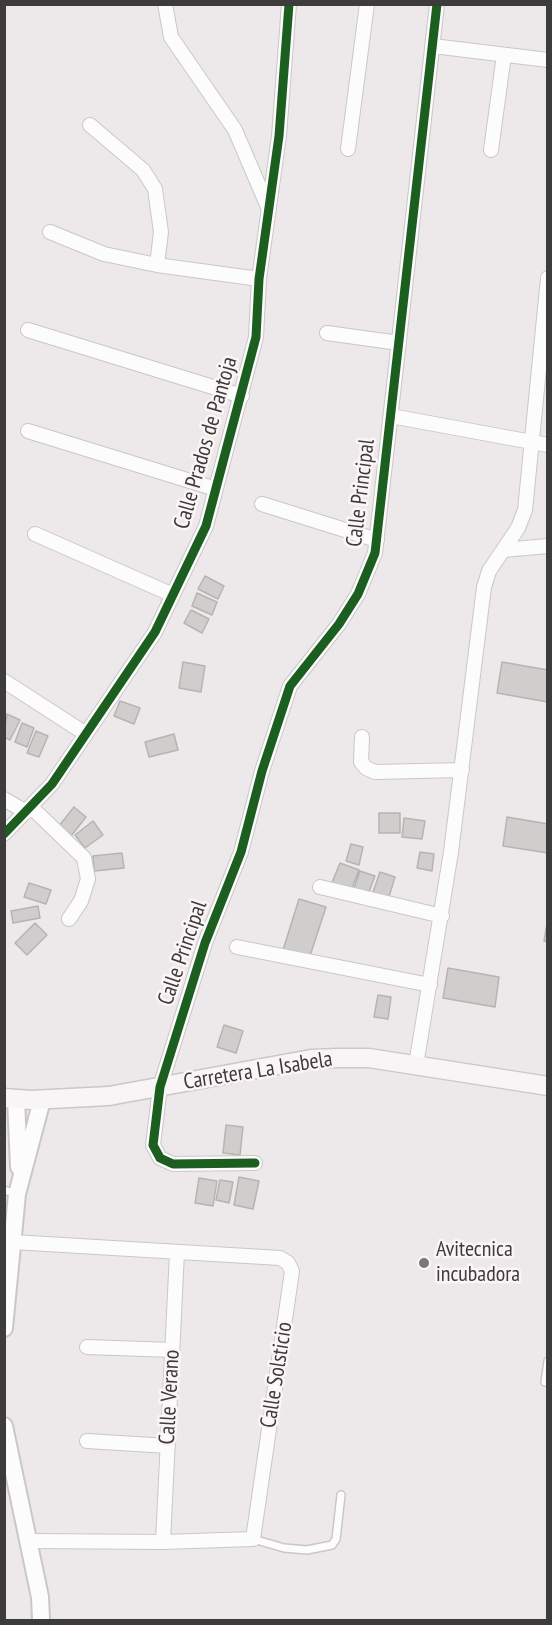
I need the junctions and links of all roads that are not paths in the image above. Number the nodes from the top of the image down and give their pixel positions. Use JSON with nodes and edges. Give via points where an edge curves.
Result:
{"nodes":[{"id":1,"x":165,"y":4,"type":"edge"},
{"id":2,"x":289,"y":4,"type":"edge"},
{"id":3,"x":367,"y":4,"type":"edge"},
{"id":4,"x":437,"y":4,"type":"edge"},
{"id":5,"x":433,"y":46,"type":"junction"},
{"id":6,"x":504,"y":55,"type":"junction"},
{"id":7,"x":548,"y":60,"type":"edge"},
{"id":8,"x":90,"y":125,"type":"dead end"},
{"id":9,"x":348,"y":148,"type":"dead end"},
{"id":10,"x":491,"y":150,"type":"dead end"},
{"id":11,"x":269,"y":208,"type":"junction"},
{"id":12,"x":50,"y":232,"type":"dead end"},
{"id":13,"x":157,"y":265,"type":"junction"},
{"id":14,"x":548,"y":278,"type":"edge"},
{"id":15,"x":259,"y":279,"type":"junction"},
{"id":16,"x":28,"y":330,"type":"dead end"},
{"id":17,"x":327,"y":333,"type":"dead end"},
{"id":18,"x":399,"y":343,"type":"junction"},
{"id":19,"x":544,"y":350,"type":"edge"},
{"id":20,"x":242,"y":396,"type":"junction"},
{"id":21,"x":391,"y":416,"type":"junction"},
{"id":22,"x":28,"y":432,"type":"dead end"},
{"id":23,"x":533,"y":444,"type":"junction"},
{"id":24,"x":548,"y":445,"type":"edge"},
{"id":25,"x":216,"y":489,"type":"junction"},
{"id":26,"x":262,"y":504,"type":"dead end"},
{"id":27,"x":35,"y":534,"type":"dead end"},
{"id":28,"x":377,"y":540,"type":"junction"},
{"id":29,"x":548,"y":546,"type":"edge"},
{"id":30,"x":503,"y":550,"type":"junction"},
{"id":31,"x":173,"y":595,"type":"junction"},
{"id":32,"x":4,"y":681,"type":"edge"},
{"id":33,"x":86,"y":734,"type":"junction"},
{"id":34,"x":362,"y":737,"type":"dead end"},
{"id":35,"x":462,"y":770,"type":"junction"},
{"id":36,"x":4,"y":799,"type":"edge"},
{"id":37,"x":29,"y":809,"type":"junction"},
{"id":38,"x":4,"y":834,"type":"edge"},
{"id":39,"x":320,"y":887,"type":"dead end"},
{"id":40,"x":442,"y":916,"type":"junction"},
{"id":41,"x":69,"y":919,"type":"dead end"},
{"id":42,"x":237,"y":947,"type":"dead end"},
{"id":43,"x":430,"y":985,"type":"junction"},
{"id":44,"x":416,"y":1065,"type":"junction"},
{"id":45,"x":547,"y":1084,"type":"edge"},
{"id":46,"x":160,"y":1087,"type":"junction"},
{"id":47,"x":10,"y":1099,"type":"edge"},
{"id":48,"x":42,"y":1100,"type":"junction"},
{"id":49,"x":255,"y":1163,"type":"dead end"},
{"id":50,"x":14,"y":1189,"type":"edge"},
{"id":51,"x":9,"y":1242,"type":"edge"},
{"id":52,"x":177,"y":1252,"type":"junction"},
{"id":53,"x":4,"y":1328,"type":"edge"},
{"id":54,"x":87,"y":1347,"type":"dead end"},
{"id":55,"x":172,"y":1350,"type":"junction"},
{"id":56,"x":548,"y":1361,"type":"edge"},
{"id":57,"x":545,"y":1382,"type":"dead end"},
{"id":58,"x":4,"y":1426,"type":"edge"},
{"id":59,"x":87,"y":1441,"type":"dead end"},
{"id":60,"x":168,"y":1446,"type":"junction"},
{"id":61,"x":9,"y":1465,"type":"edge"},
{"id":62,"x":341,"y":1495,"type":"dead end"},
{"id":63,"x":253,"y":1539,"type":"junction"},
{"id":64,"x":28,"y":1541,"type":"junction"},
{"id":65,"x":163,"y":1542,"type":"junction"},
{"id":66,"x":41,"y":1620,"type":"edge"}],
"edges":[{"from":1,"to":11,"type":"street","via":[[171,37],[235,130]]},
{"from":2,"to":11,"type":"street","name":"Calle Prados de Pantoja"},
{"from":3,"to":9,"type":"street"},
{"from":4,"to":5,"type":"street","name":"Calle Principal"},
{"from":5,"to":6,"type":"street"},
{"from":5,"to":18,"type":"street","name":"Calle Principal"},
{"from":6,"to":7,"type":"street"},
{"from":6,"to":10,"type":"street"},
{"from":8,"to":13,"type":"street","via":[[143,170],[155,189],[161,232]]},
{"from":11,"to":15,"type":"street","name":"Calle Prados de Pantoja"},
{"from":12,"to":13,"type":"street","via":[[104,254]]},
{"from":13,"to":15,"type":"street"},
{"from":14,"to":19,"type":"street"},
{"from":15,"to":20,"type":"street","name":"Calle Prados de Pantoja","via":[[256,337]]},
{"from":16,"to":20,"type":"street"},
{"from":17,"to":18,"type":"street"},
{"from":18,"to":21,"type":"street","name":"Calle Principal"},
{"from":19,"to":23,"type":"street"},
{"from":20,"to":25,"type":"street","name":"Calle Prados de Pantoja"},
{"from":21,"to":23,"type":"street"},
{"from":21,"to":28,"type":"street","name":"Calle Principal"},
{"from":22,"to":25,"type":"street"},
{"from":23,"to":24,"type":"street"},
{"from":23,"to":30,"type":"street","via":[[525,510]]},
{"from":25,"to":31,"type":"street","name":"Calle Prados de Pantoja","via":[[206,526]]},
{"from":26,"to":28,"type":"street"},
{"from":27,"to":31,"type":"street"},
{"from":28,"to":46,"type":"street","name":"Calle Principal","via":[[358,594],[290,686],[240,852],[205,943]]},
{"from":29,"to":30,"type":"street"},
{"from":30,"to":35,"type":"street","via":[[484,587]]},
{"from":31,"to":33,"type":"street","name":"Calle Prados de Pantoja","via":[[155,632]]},
{"from":32,"to":33,"type":"street"},
{"from":33,"to":37,"type":"street","name":"Calle Prados de Pantoja","via":[[52,784]]},
{"from":34,"to":35,"type":"street","via":[[361,762],[375,772]]},
{"from":35,"to":40,"type":"street"},
{"from":36,"to":37,"type":"street"},
{"from":37,"to":38,"type":"street","name":"Calle Prados de Pantoja"},
{"from":37,"to":41,"type":"street","via":[[84,858],[88,879],[81,901]]},
{"from":39,"to":40,"type":"street"},
{"from":40,"to":43,"type":"street"},
{"from":42,"to":43,"type":"street"},
{"from":43,"to":44,"type":"street"},
{"from":44,"to":45,"type":"main road","name":"Carretera La Isabela"},
{"from":44,"to":46,"type":"main road","name":"Carretera La Isabela","via":[[369,1058],[311,1059]]},
{"from":46,"to":48,"type":"main road","name":"Carretera La Isabela","via":[[109,1096]]},
{"from":46,"to":49,"type":"street","name":"Calle Principal","via":[[153,1144],[160,1158],[173,1164]]},
{"from":47,"to":48,"type":"main road","name":"Carretera La Isabela"},
{"from":47,"to":50,"type":"street"},
{"from":48,"to":50,"type":"street"},
{"from":50,"to":51,"type":"street"},
{"from":51,"to":52,"type":"street","name":"Calle Solsticio"},
{"from":51,"to":53,"type":"street"},
{"from":52,"to":55,"type":"street","name":"Calle Verano"},
{"from":52,"to":63,"type":"street","name":"Calle Solsticio","via":[[280,1258],[292,1271]]},
{"from":54,"to":55,"type":"street"},
{"from":55,"to":60,"type":"street","name":"Calle Verano"},
{"from":56,"to":57,"type":"lane"},
{"from":58,"to":61,"type":"street"},
{"from":59,"to":60,"type":"street"},
{"from":60,"to":65,"type":"street","name":"Calle Verano"},
{"from":61,"to":64,"type":"street"},
{"from":62,"to":63,"type":"lane","via":[[332,1545],[307,1550]]},
{"from":63,"to":65,"type":"street"},
{"from":64,"to":65,"type":"street"},
{"from":64,"to":66,"type":"street"}]}
